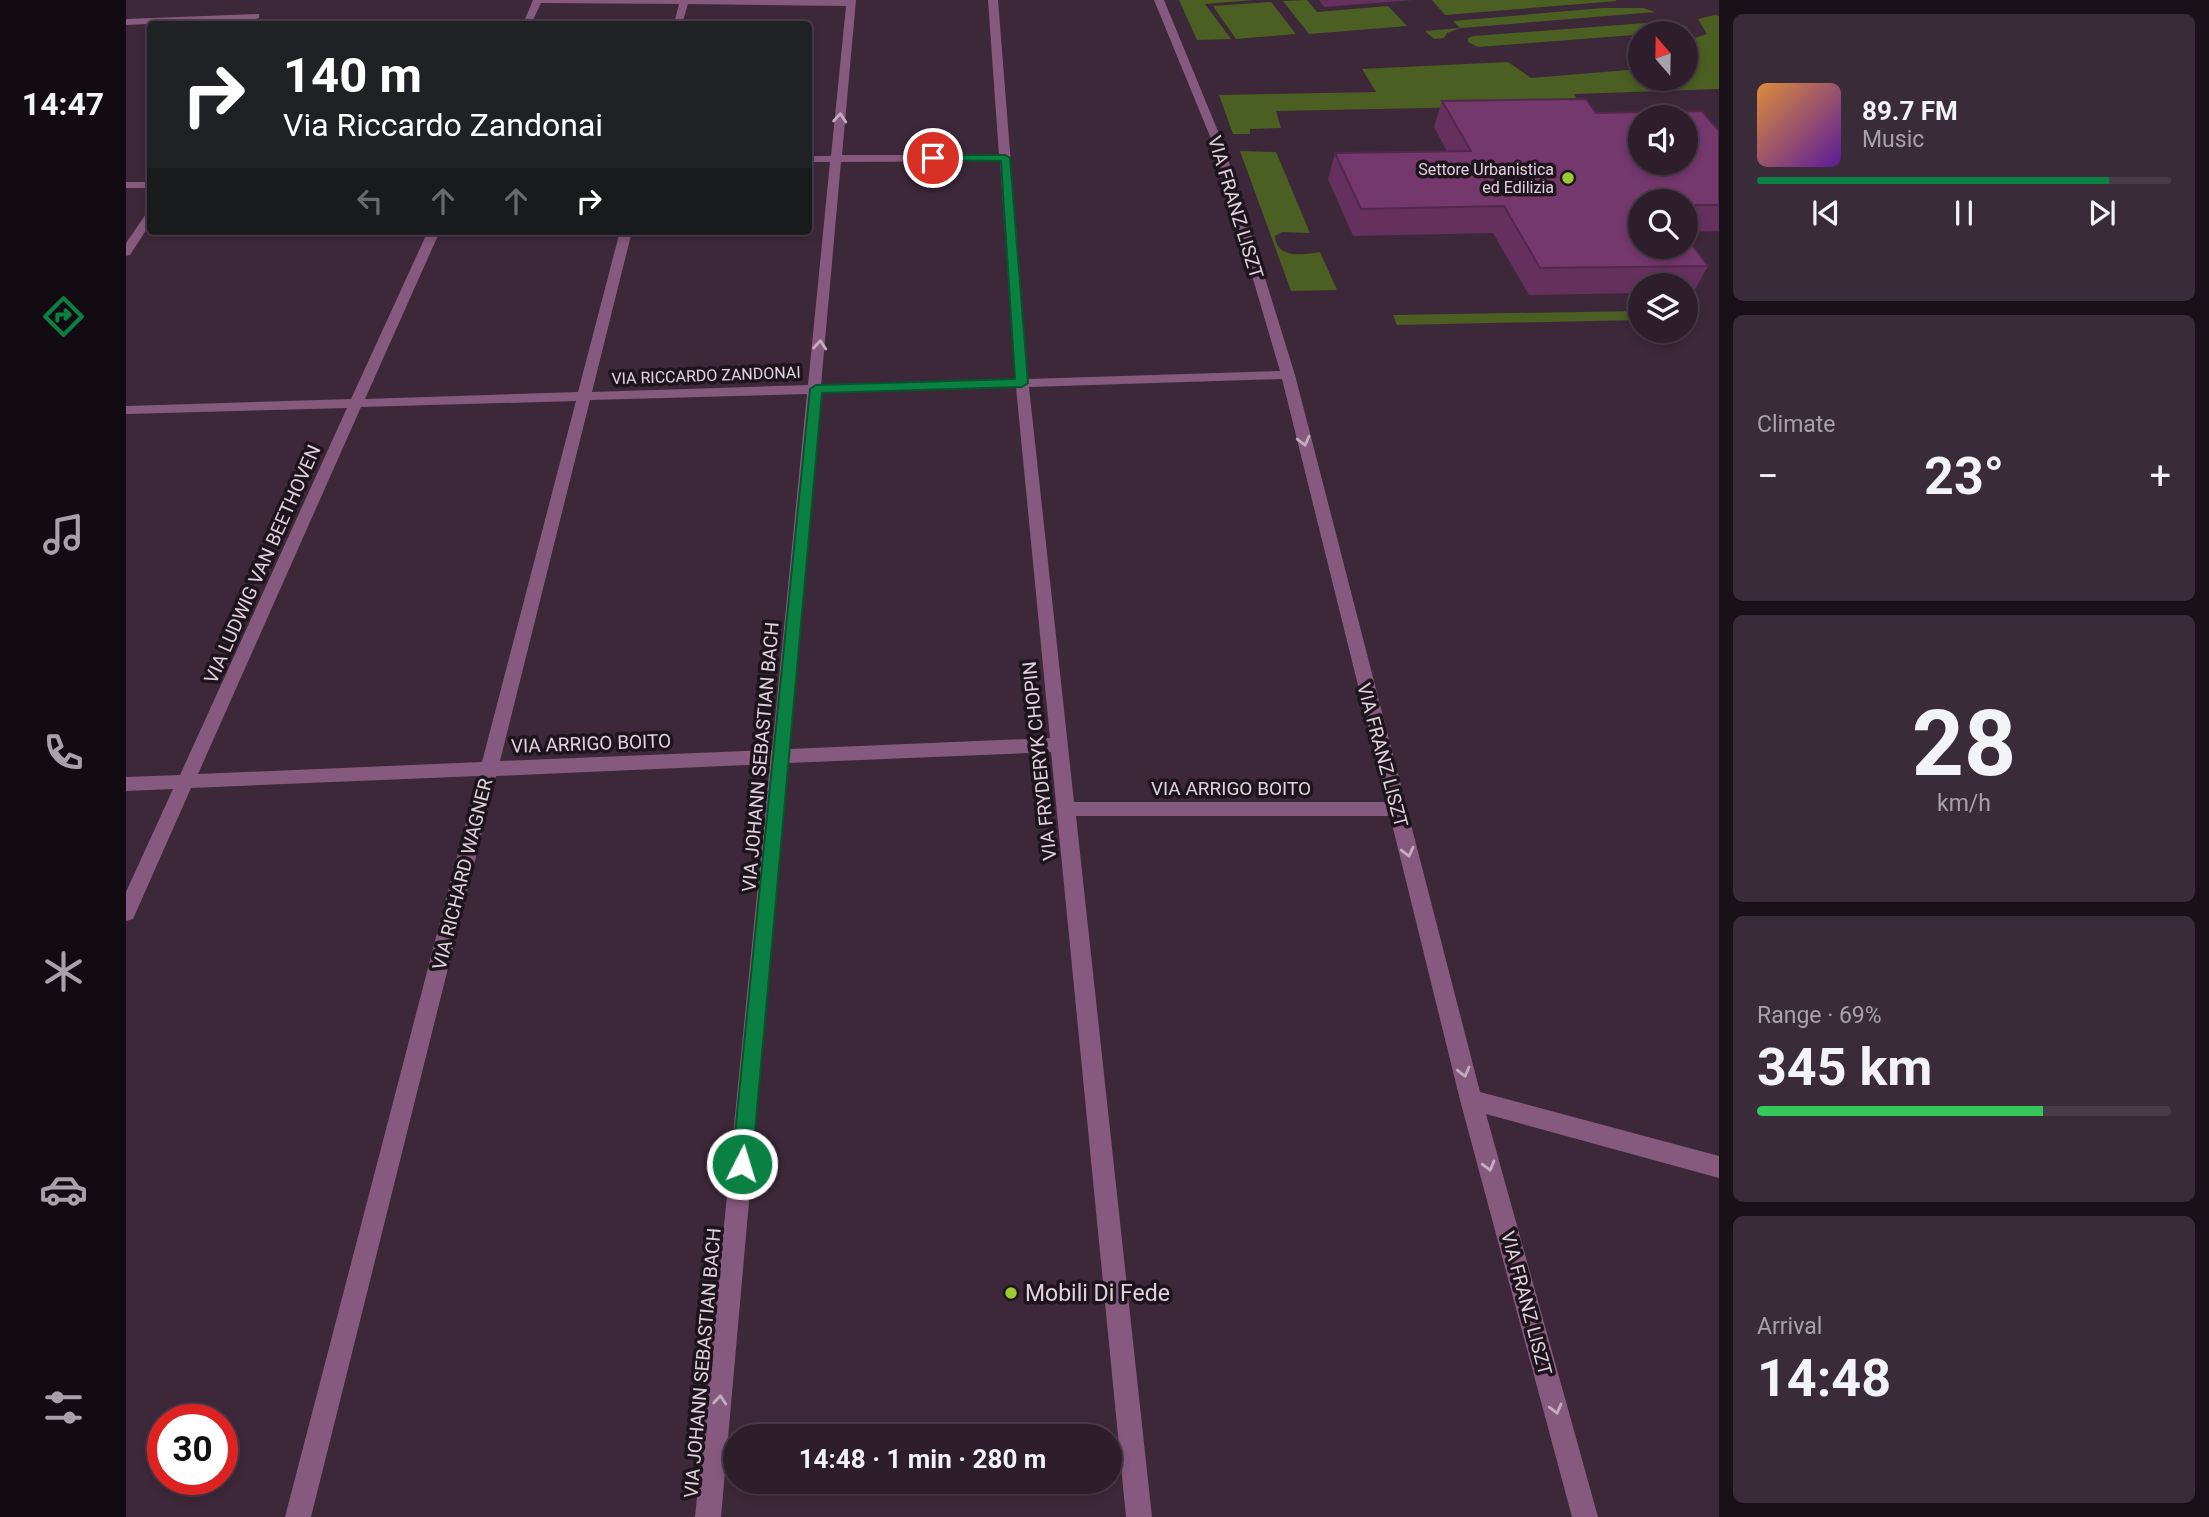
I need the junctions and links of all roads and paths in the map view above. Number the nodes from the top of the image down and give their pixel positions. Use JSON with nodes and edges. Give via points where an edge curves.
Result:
{"nodes":[{"id":1,"x":539,"y":0,"type":"edge"},
{"id":2,"x":993,"y":0,"type":"edge"},
{"id":3,"x":1159,"y":0,"type":"edge"},
{"id":4,"x":684,"y":2,"type":"edge"},
{"id":5,"x":851,"y":2,"type":"edge"},
{"id":6,"x":256,"y":16,"type":"edge"},
{"id":7,"x":147,"y":21,"type":"edge"},
{"id":8,"x":148,"y":21,"type":"edge"},
{"id":9,"x":528,"y":21,"type":"edge"},
{"id":10,"x":679,"y":21,"type":"edge"},
{"id":11,"x":126,"y":22,"type":"edge"},
{"id":12,"x":837,"y":158,"type":"junction"},
{"id":13,"x":1005,"y":158,"type":"junction"},
{"id":14,"x":812,"y":159,"type":"edge"},
{"id":15,"x":126,"y":185,"type":"edge"},
{"id":16,"x":147,"y":185,"type":"edge"},
{"id":17,"x":147,"y":220,"type":"edge"},
{"id":18,"x":431,"y":235,"type":"edge"},
{"id":19,"x":625,"y":235,"type":"edge"},
{"id":20,"x":126,"y":252,"type":"edge"},
{"id":21,"x":1288,"y":375,"type":"junction"},
{"id":22,"x":1022,"y":383,"type":"junction"},
{"id":23,"x":816,"y":389,"type":"junction"},
{"id":24,"x":584,"y":396,"type":"junction"},
{"id":25,"x":356,"y":403,"type":"junction"},
{"id":26,"x":126,"y":410,"type":"edge"},
{"id":27,"x":1059,"y":745,"type":"junction"},
{"id":28,"x":781,"y":756,"type":"junction"},
{"id":29,"x":488,"y":769,"type":"junction"},
{"id":30,"x":185,"y":782,"type":"junction"},
{"id":31,"x":126,"y":784,"type":"edge"},
{"id":32,"x":1065,"y":809,"type":"junction"},
{"id":33,"x":1397,"y":809,"type":"junction"},
{"id":34,"x":126,"y":913,"type":"edge"},
{"id":35,"x":1471,"y":1100,"type":"junction"},
{"id":36,"x":1719,"y":1167,"type":"edge"},
{"id":37,"x":298,"y":1517,"type":"edge"},
{"id":38,"x":708,"y":1517,"type":"edge"},
{"id":39,"x":1139,"y":1517,"type":"edge"},
{"id":40,"x":1585,"y":1517,"type":"edge"}],
"edges":[{"from":1,"to":4,"type":"street"},
{"from":1,"to":9,"type":"street"},
{"from":2,"to":13,"type":"street","name":"VIA FRYDERYK CHOPIN"},
{"from":3,"to":21,"type":"street","name":"VIA FRANZ LISZT","via":[[1219,146]]},
{"from":4,"to":5,"type":"street"},
{"from":4,"to":10,"type":"street"},
{"from":12,"to":5,"type":"street","name":"VIA JOHANN SEBASTIAN BACH","one_way":true},
{"from":6,"to":8,"type":"street"},
{"from":7,"to":11,"type":"street"},
{"from":12,"to":13,"type":"street"},
{"from":12,"to":14,"type":"street"},
{"from":23,"to":12,"type":"street","name":"VIA JOHANN SEBASTIAN BACH","one_way":true},
{"from":13,"to":22,"type":"street","name":"VIA FRYDERYK CHOPIN"},
{"from":15,"to":16,"type":"street"},
{"from":17,"to":20,"type":"street"},
{"from":18,"to":25,"type":"street","name":"VIA LUDWIG VAN BEETHOVEN"},
{"from":19,"to":24,"type":"street","name":"VIA RICHARD WAGNER"},
{"from":21,"to":22,"type":"street","name":"VIA RICCARDO ZANDONAI"},
{"from":21,"to":33,"type":"street","name":"VIA FRANZ LISZT","one_way":true},
{"from":22,"to":23,"type":"street","name":"VIA RICCARDO ZANDONAI"},
{"from":22,"to":27,"type":"street","name":"VIA FRYDERYK CHOPIN"},
{"from":23,"to":24,"type":"street","name":"VIA RICCARDO ZANDONAI"},
{"from":23,"to":28,"type":"street","name":"VIA JOHANN SEBASTIAN BACH"},
{"from":24,"to":25,"type":"street","name":"VIA RICCARDO ZANDONAI"},
{"from":24,"to":29,"type":"street","name":"VIA RICHARD WAGNER"},
{"from":25,"to":26,"type":"street","name":"VIA RICCARDO ZANDONAI"},
{"from":25,"to":30,"type":"street","name":"VIA LUDWIG VAN BEETHOVEN"},
{"from":27,"to":28,"type":"street","name":"VIA ARRIGO BOITO"},
{"from":27,"to":32,"type":"street","name":"VIA FRYDERYK CHOPIN"},
{"from":28,"to":29,"type":"street","name":"VIA ARRIGO BOITO"},
{"from":38,"to":28,"type":"street","name":"VIA JOHANN SEBASTIAN BACH","one_way":true},
{"from":29,"to":30,"type":"street","name":"VIA ARRIGO BOITO"},
{"from":29,"to":37,"type":"street","name":"VIA RICHARD WAGNER"},
{"from":30,"to":31,"type":"street","name":"VIA ARRIGO BOITO"},
{"from":30,"to":34,"type":"street","name":"VIA LUDWIG VAN BEETHOVEN"},
{"from":32,"to":33,"type":"street","name":"VIA ARRIGO BOITO"},
{"from":32,"to":39,"type":"street","name":"VIA FRYDERYK CHOPIN"},
{"from":33,"to":35,"type":"street","name":"VIA FRANZ LISZT","one_way":true},
{"from":35,"to":36,"type":"street"},
{"from":35,"to":40,"type":"street","name":"VIA FRANZ LISZT","one_way":true}]}
